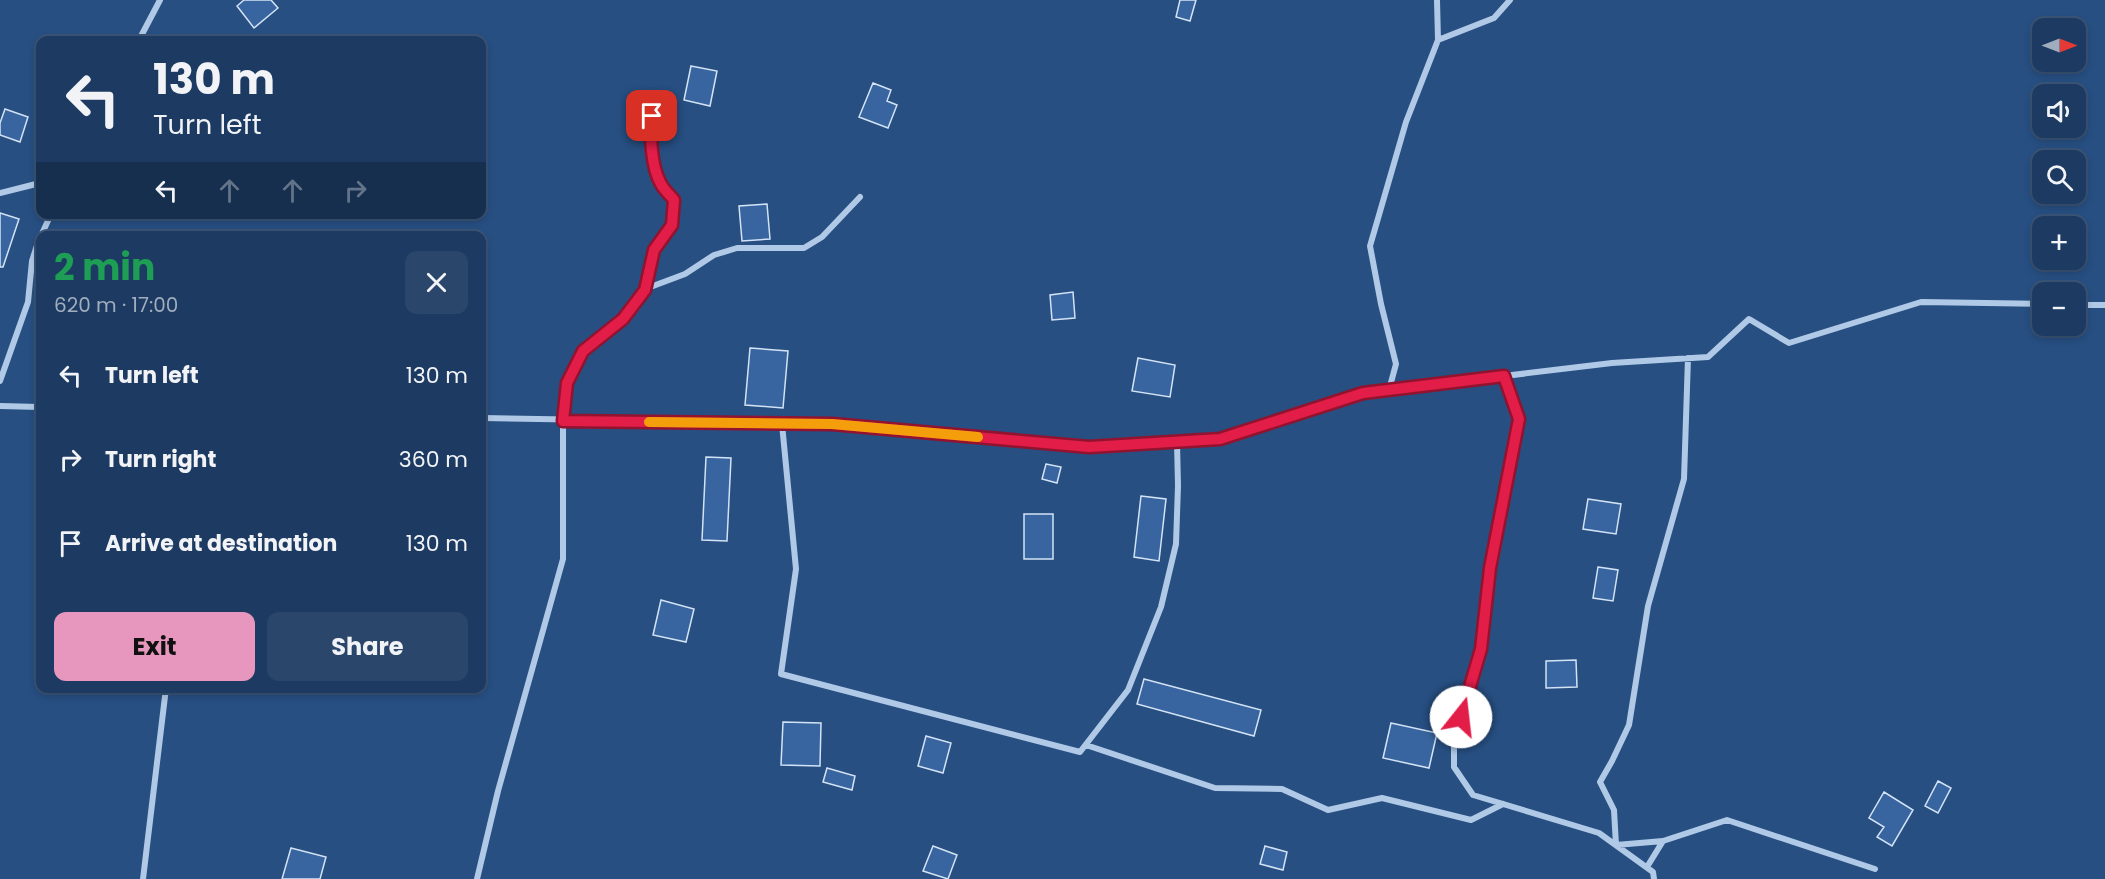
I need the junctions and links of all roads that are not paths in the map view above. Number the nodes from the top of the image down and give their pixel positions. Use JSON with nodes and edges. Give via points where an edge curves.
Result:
{"nodes":[{"id":1,"x":160,"y":0,"type":"edge"},
{"id":2,"x":1437,"y":0,"type":"edge"},
{"id":3,"x":1510,"y":0,"type":"edge"},
{"id":4,"x":141,"y":36,"type":"edge"},
{"id":5,"x":1438,"y":40,"type":"junction"},
{"id":6,"x":669,"y":100,"type":"dead end"},
{"id":7,"x":36,"y":184,"type":"edge"},
{"id":8,"x":0,"y":193,"type":"edge"},
{"id":9,"x":860,"y":197,"type":"dead end"},
{"id":10,"x":36,"y":250,"type":"edge"},
{"id":11,"x":645,"y":290,"type":"junction"},
{"id":12,"x":2032,"y":304,"type":"edge"},
{"id":13,"x":2086,"y":304,"type":"edge"},
{"id":14,"x":2105,"y":305,"type":"edge"},
{"id":15,"x":1688,"y":358,"type":"junction"},
{"id":16,"x":1504,"y":376,"type":"junction"},
{"id":17,"x":0,"y":381,"type":"edge"},
{"id":18,"x":1389,"y":390,"type":"junction"},
{"id":19,"x":0,"y":406,"type":"edge"},
{"id":20,"x":36,"y":407,"type":"edge"},
{"id":21,"x":486,"y":418,"type":"edge"},
{"id":22,"x":563,"y":421,"type":"junction"},
{"id":23,"x":782,"y":424,"type":"junction"},
{"id":24,"x":1177,"y":442,"type":"junction"},
{"id":25,"x":165,"y":693,"type":"edge"},
{"id":26,"x":1086,"y":745,"type":"junction"},
{"id":27,"x":1504,"y":803,"type":"junction"},
{"id":28,"x":1663,"y":841,"type":"junction"},
{"id":29,"x":1616,"y":845,"type":"junction"},
{"id":30,"x":1647,"y":867,"type":"junction"},
{"id":31,"x":1875,"y":869,"type":"dead end"},
{"id":32,"x":143,"y":879,"type":"edge"},
{"id":33,"x":477,"y":879,"type":"edge"},
{"id":34,"x":1654,"y":879,"type":"edge"}],
"edges":[{"from":1,"to":4,"type":"street"},
{"from":2,"to":5,"type":"street"},
{"from":3,"to":5,"type":"street","via":[[1494,18]]},
{"from":5,"to":18,"type":"street","via":[[1406,122],[1370,246],[1396,364]]},
{"from":6,"to":11,"type":"street","via":[[652,116],[650,137],[660,183],[674,200],[672,225],[654,250]]},
{"from":7,"to":8,"type":"street"},
{"from":9,"to":11,"type":"street","via":[[822,237],[804,248],[737,249],[714,255],[685,274]]},
{"from":10,"to":17,"type":"street","via":[[28,302]]},
{"from":11,"to":22,"type":"street","via":[[623,319],[583,351],[567,383]]},
{"from":12,"to":15,"type":"street","via":[[1921,302],[1789,343],[1749,319],[1708,357]]},
{"from":13,"to":14,"type":"street"},
{"from":15,"to":16,"type":"street"},
{"from":15,"to":29,"type":"street","via":[[1684,479],[1647,606],[1629,725],[1600,782],[1614,810]]},
{"from":16,"to":18,"type":"street"},
{"from":16,"to":27,"type":"street","via":[[1519,419],[1490,568],[1481,649],[1454,740],[1454,767],[1473,795]]},
{"from":18,"to":24,"type":"street","via":[[1363,393],[1220,439]]},
{"from":19,"to":20,"type":"street"},
{"from":21,"to":22,"type":"street"},
{"from":22,"to":23,"type":"street"},
{"from":22,"to":33,"type":"street","via":[[563,559]]},
{"from":23,"to":24,"type":"street","via":[[832,424],[1089,447]]},
{"from":23,"to":26,"type":"street","via":[[796,569],[782,674],[1080,752]]},
{"from":24,"to":26,"type":"street","via":[[1176,544],[1161,607],[1128,690]]},
{"from":25,"to":32,"type":"street"},
{"from":26,"to":27,"type":"street","via":[[1215,788],[1282,789],[1328,810],[1382,798],[1471,820]]},
{"from":27,"to":29,"type":"street","via":[[1599,833]]},
{"from":28,"to":29,"type":"street"},
{"from":28,"to":30,"type":"street"},
{"from":28,"to":31,"type":"street","via":[[1727,820]]},
{"from":29,"to":30,"type":"street"},
{"from":30,"to":34,"type":"street"}]}
